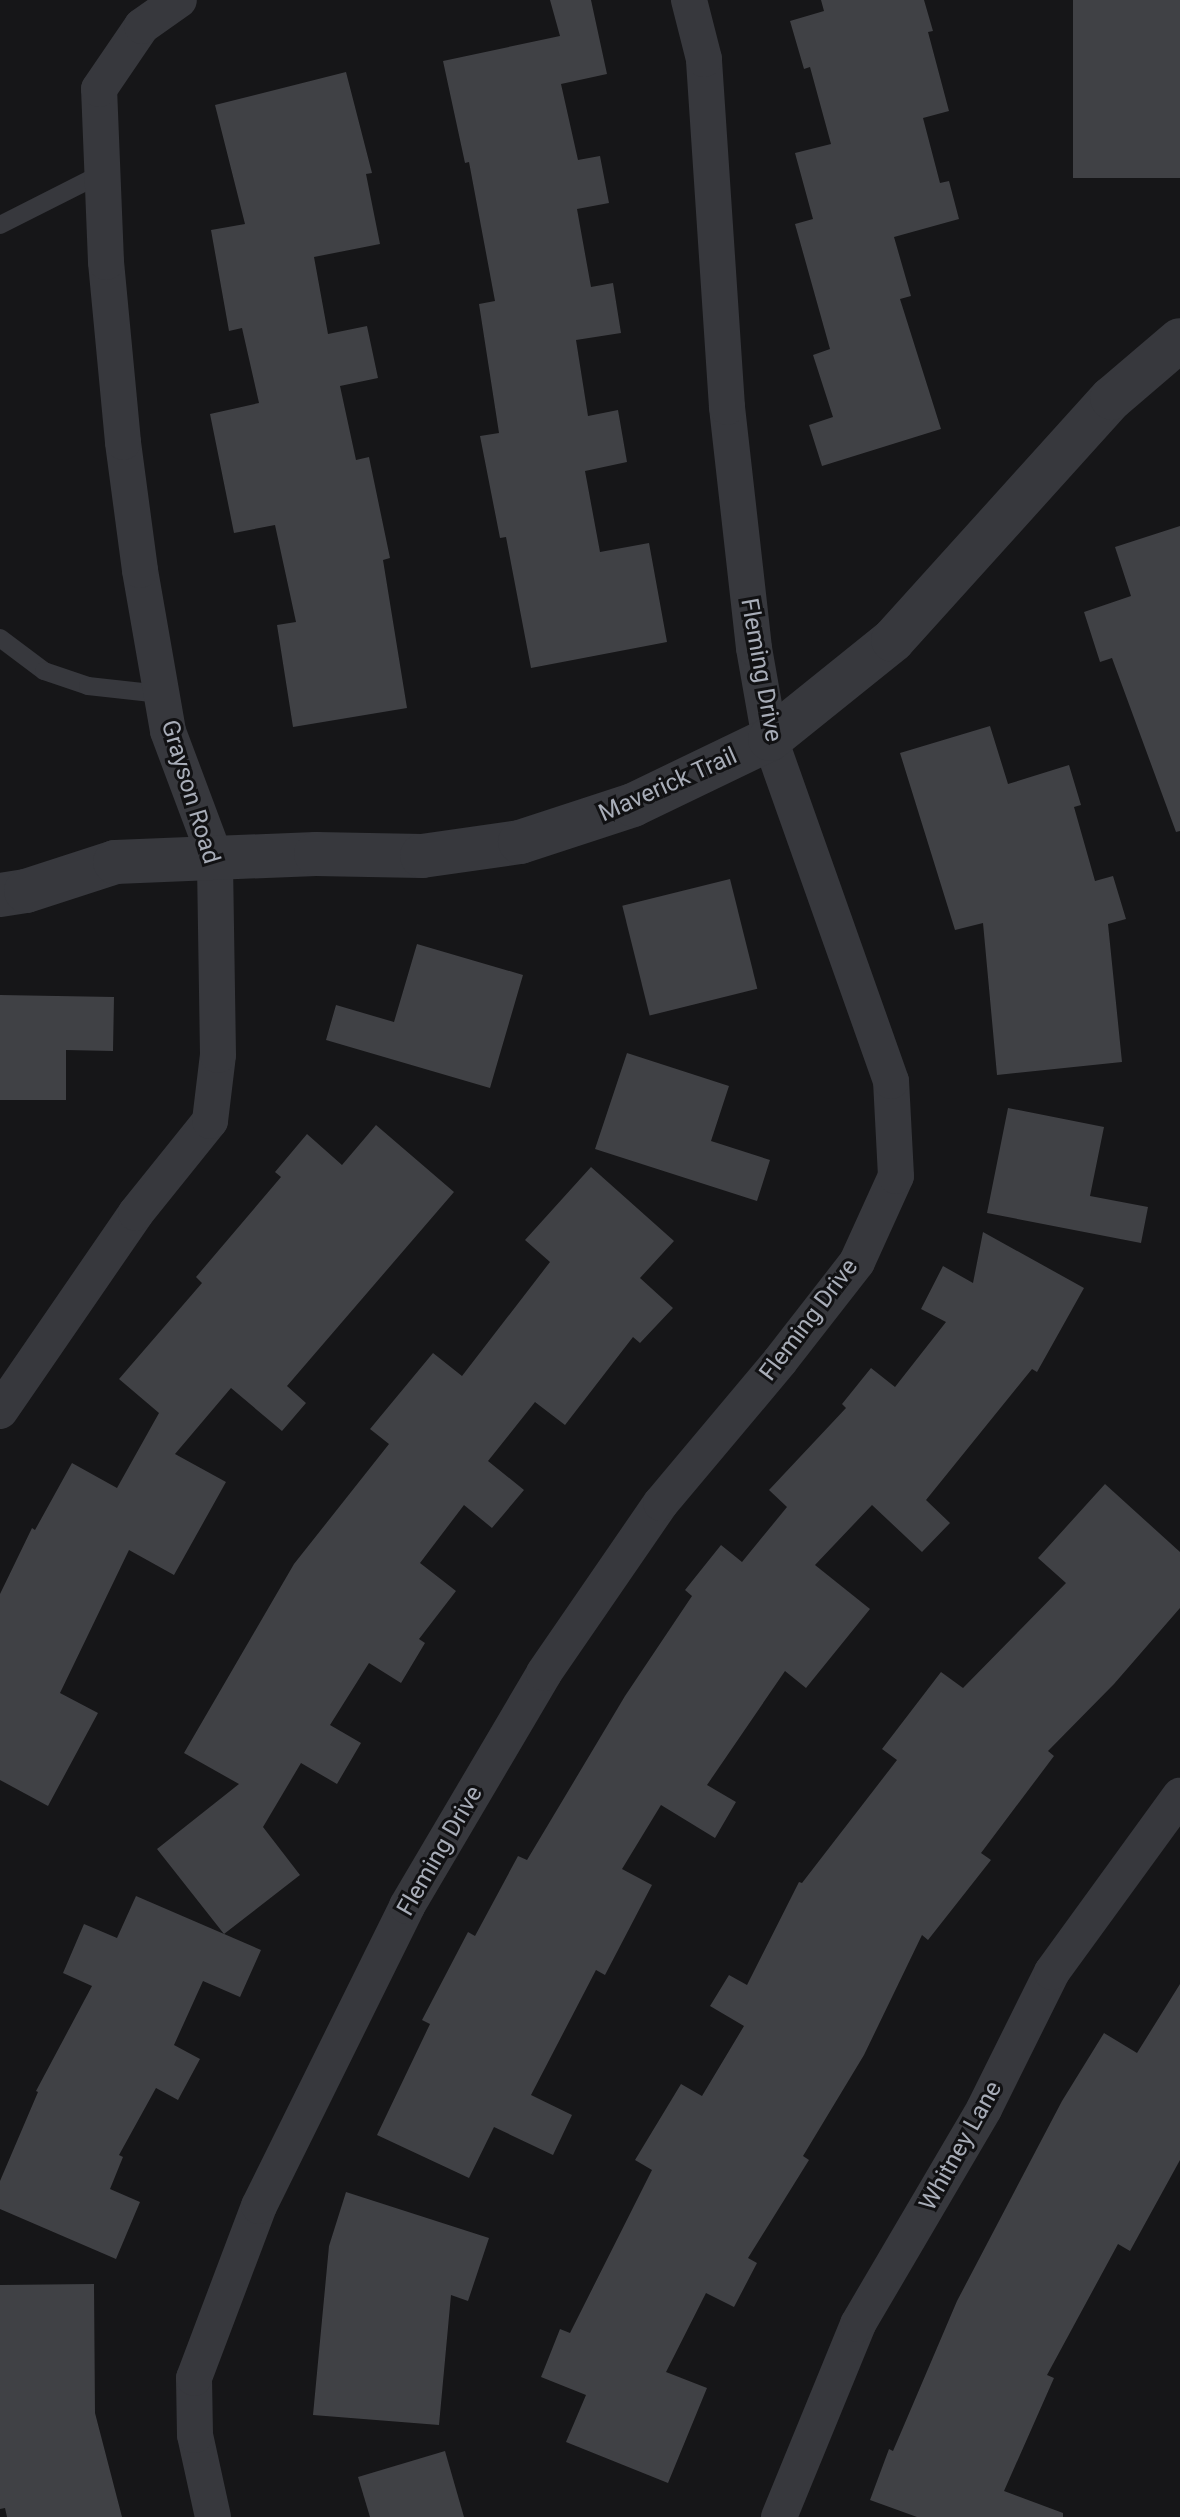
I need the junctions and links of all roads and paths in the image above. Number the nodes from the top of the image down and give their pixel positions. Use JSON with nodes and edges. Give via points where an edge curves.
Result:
{"nodes":[{"id":1,"x":179,"y":0,"type":"edge"},
{"id":2,"x":689,"y":0,"type":"edge"},
{"id":3,"x":103,"y":173,"type":"junction"},
{"id":4,"x":0,"y":225,"type":"edge"},
{"id":5,"x":1180,"y":340,"type":"edge"},
{"id":6,"x":0,"y":638,"type":"edge"},
{"id":7,"x":161,"y":694,"type":"junction"},
{"id":8,"x":770,"y":739,"type":"junction"},
{"id":9,"x":215,"y":857,"type":"junction"},
{"id":10,"x":0,"y":895,"type":"edge"},
{"id":11,"x":0,"y":1411,"type":"edge"},
{"id":12,"x":1180,"y":1796,"type":"edge"},
{"id":13,"x":213,"y":2517,"type":"edge"},
{"id":14,"x":779,"y":2517,"type":"edge"}],
"edges":[{"from":1,"to":3,"type":"street","name":"Grayson Road","via":[[142,26],[99,89]]},
{"from":2,"to":8,"type":"street","name":"Fleming Drive","via":[[704,59],[727,407],[754,648]]},
{"from":3,"to":4,"type":"lane"},
{"from":3,"to":7,"type":"street","name":"Grayson Road","via":[[123,442]]},
{"from":5,"to":8,"type":"street","name":"Maverick Trail","via":[[1112,398],[893,640]]},
{"from":6,"to":7,"type":"lane","via":[[44,671],[88,686]]},
{"from":7,"to":9,"type":"street","name":"Grayson Road","via":[[168,731]]},
{"from":8,"to":9,"type":"street","name":"Maverick Trail","via":[[633,805],[520,842],[422,856]]},
{"from":8,"to":13,"type":"street","name":"Fleming Drive","via":[[891,1081],[896,1176],[857,1262],[661,1503],[544,1673],[407,1906],[259,2206],[194,2378],[195,2435]]},
{"from":9,"to":10,"type":"street","name":"Maverick Trail","via":[[115,862]]},
{"from":9,"to":11,"type":"street","name":"Grayson Road","via":[[218,1055],[210,1121],[136,1213]]},
{"from":12,"to":14,"type":"street","name":"Whitney Lane","via":[[1052,1972],[984,2109],[858,2324]]}]}
